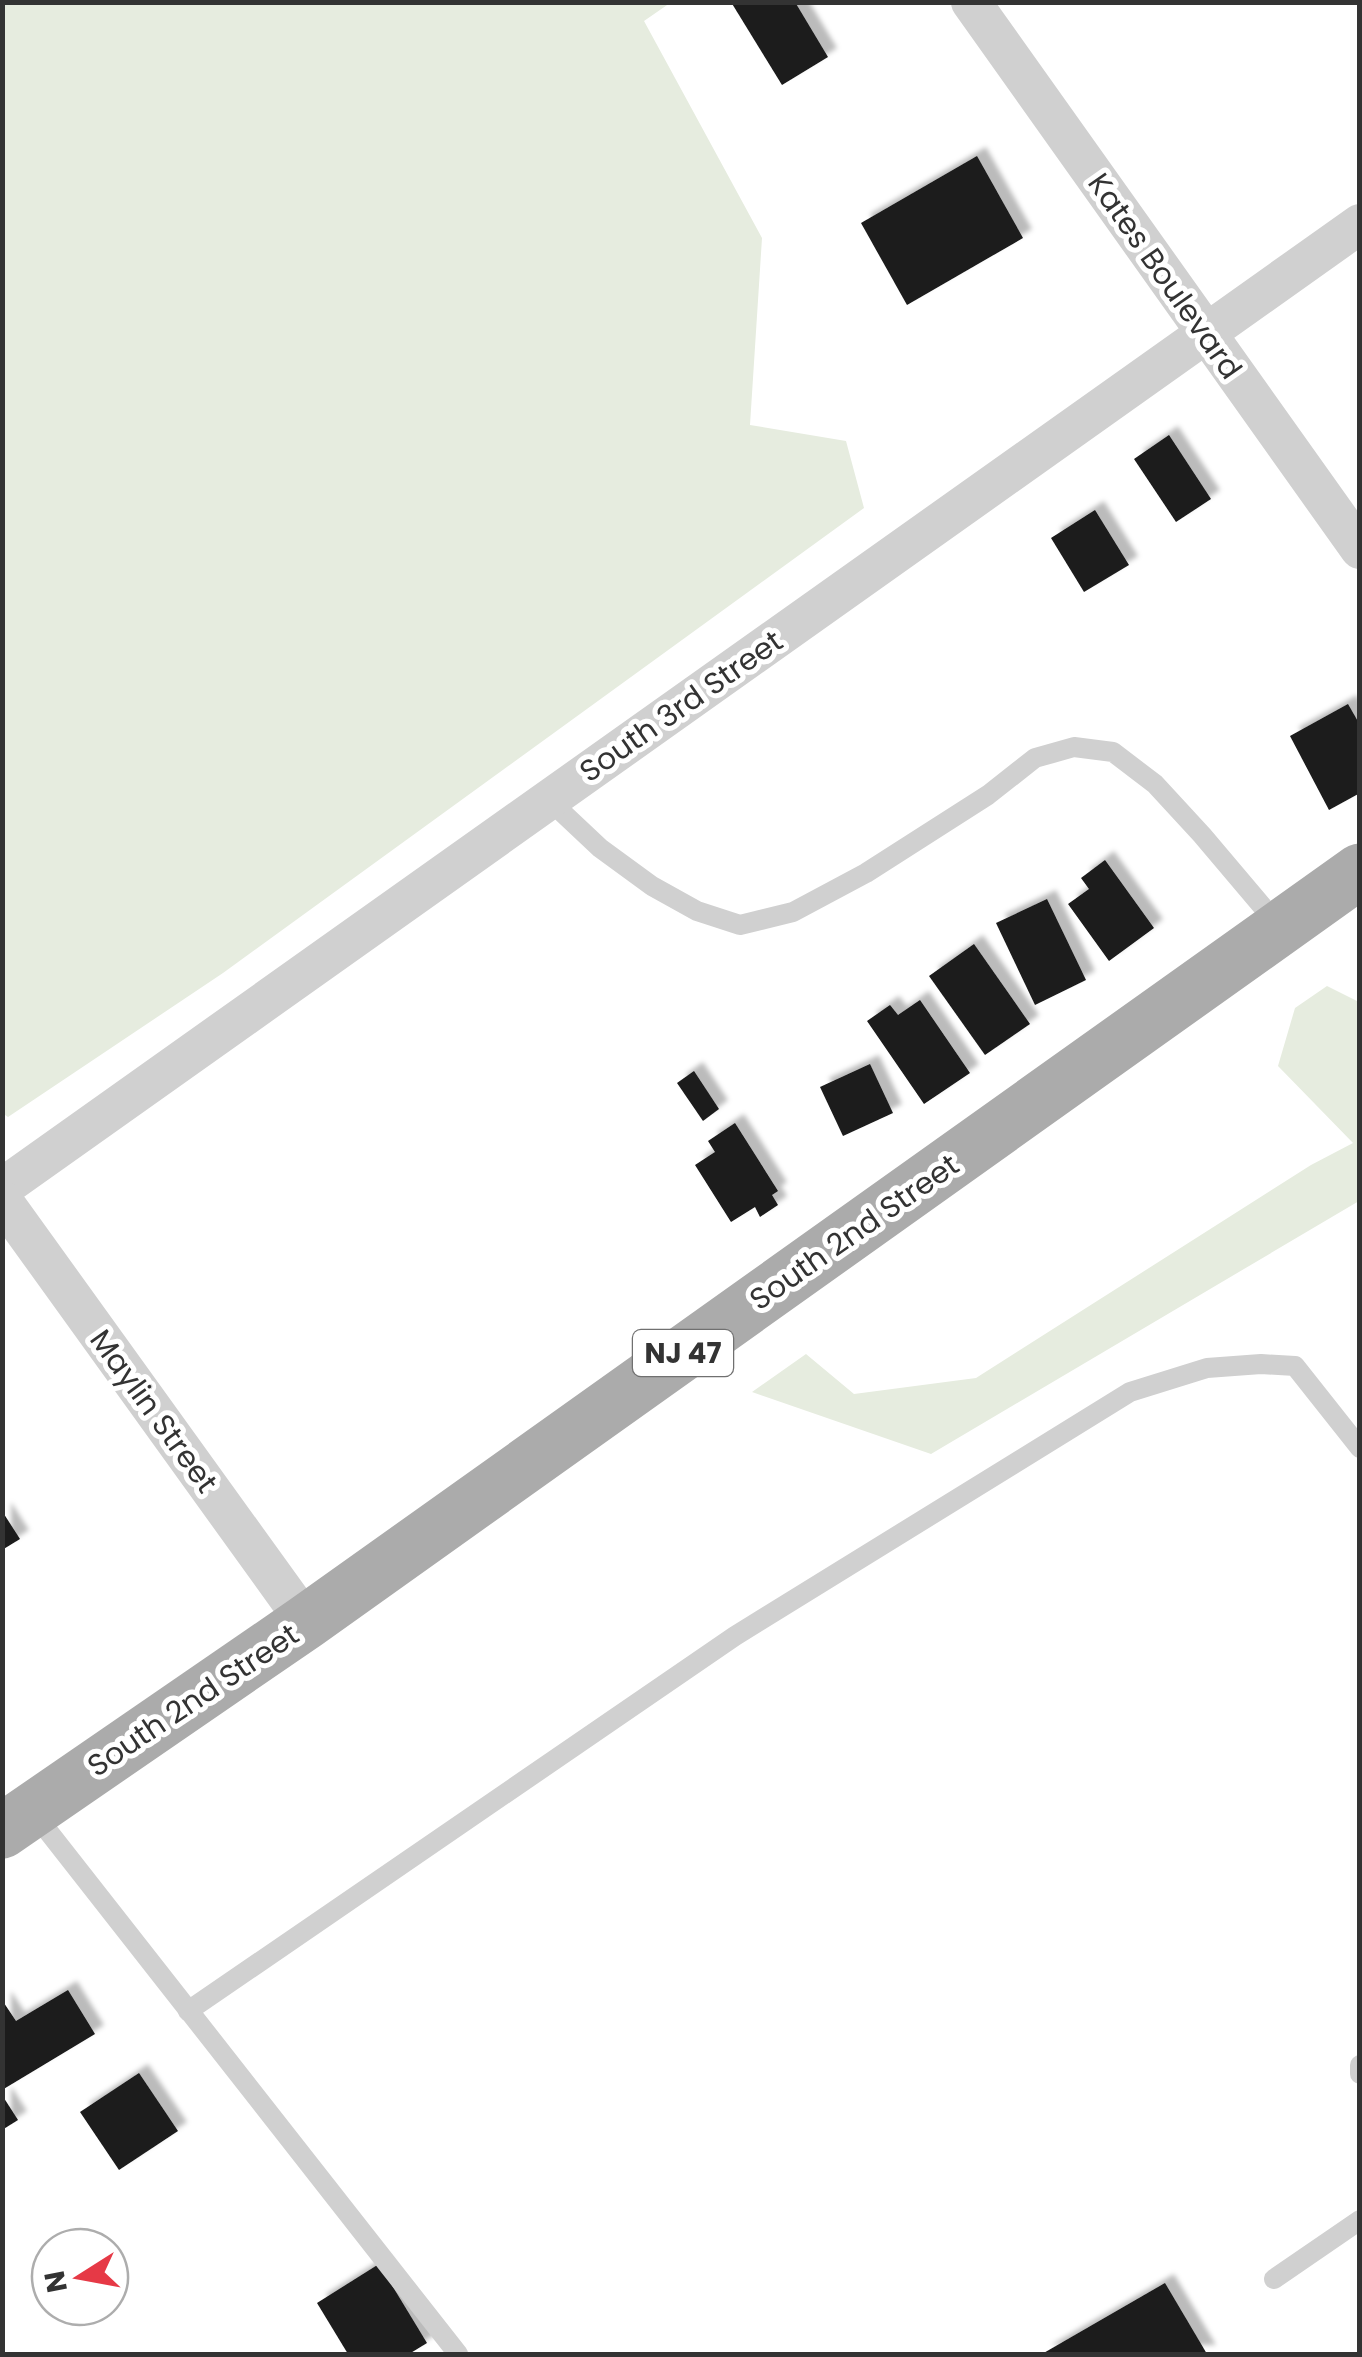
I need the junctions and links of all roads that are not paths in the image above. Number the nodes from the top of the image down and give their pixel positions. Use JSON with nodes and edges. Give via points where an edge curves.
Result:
{"nodes":[{"id":1,"x":970,"y":2,"type":"edge"},
{"id":2,"x":1360,"y":224,"type":"edge"},
{"id":3,"x":1206,"y":333,"type":"junction"},
{"id":4,"x":1360,"y":549,"type":"edge"},
{"id":5,"x":549,"y":800,"type":"junction"},
{"id":6,"x":1360,"y":870,"type":"edge"},
{"id":7,"x":1280,"y":928,"type":"junction"},
{"id":8,"x":2,"y":1188,"type":"edge"},
{"id":9,"x":2,"y":1200,"type":"edge"},
{"id":10,"x":1360,"y":1448,"type":"edge"},
{"id":11,"x":306,"y":1622,"type":"junction"},
{"id":12,"x":17,"y":1820,"type":"edge"},
{"id":13,"x":188,"y":2012,"type":"junction"},
{"id":14,"x":1360,"y":2065,"type":"edge"},
{"id":15,"x":1360,"y":2074,"type":"edge"},
{"id":16,"x":1360,"y":2220,"type":"edge"},
{"id":17,"x":1274,"y":2279,"type":"dead end"},
{"id":18,"x":458,"y":2354,"type":"edge"}],
"edges":[{"from":1,"to":3,"type":"street","name":"Kates Boulevard"},
{"from":2,"to":3,"type":"street","name":"South 3rd Street"},
{"from":3,"to":4,"type":"street","name":"Kates Boulevard"},
{"from":3,"to":5,"type":"street","name":"South 3rd Street"},
{"from":5,"to":7,"type":"lane","via":[[652,886],[740,925],[793,912],[866,873],[1035,758],[1074,748],[1113,752],[1167,796]]},
{"from":5,"to":8,"type":"street","name":"South 3rd Street"},
{"from":6,"to":7,"type":"main road","name":"South 2nd Street","number":"NJ 47"},
{"from":7,"to":11,"type":"main road","name":"South 2nd Street","number":"NJ 47"},
{"from":9,"to":11,"type":"street","name":"Maylin Street"},
{"from":10,"to":13,"type":"lane","via":[[1295,1366],[1207,1368],[1130,1392],[736,1636]]},
{"from":11,"to":12,"type":"main road","name":"South 2nd Street","number":"NJ 47"},
{"from":12,"to":13,"type":"lane"},
{"from":13,"to":18,"type":"lane"},
{"from":14,"to":15,"type":"lane"},
{"from":16,"to":17,"type":"lane"}]}
